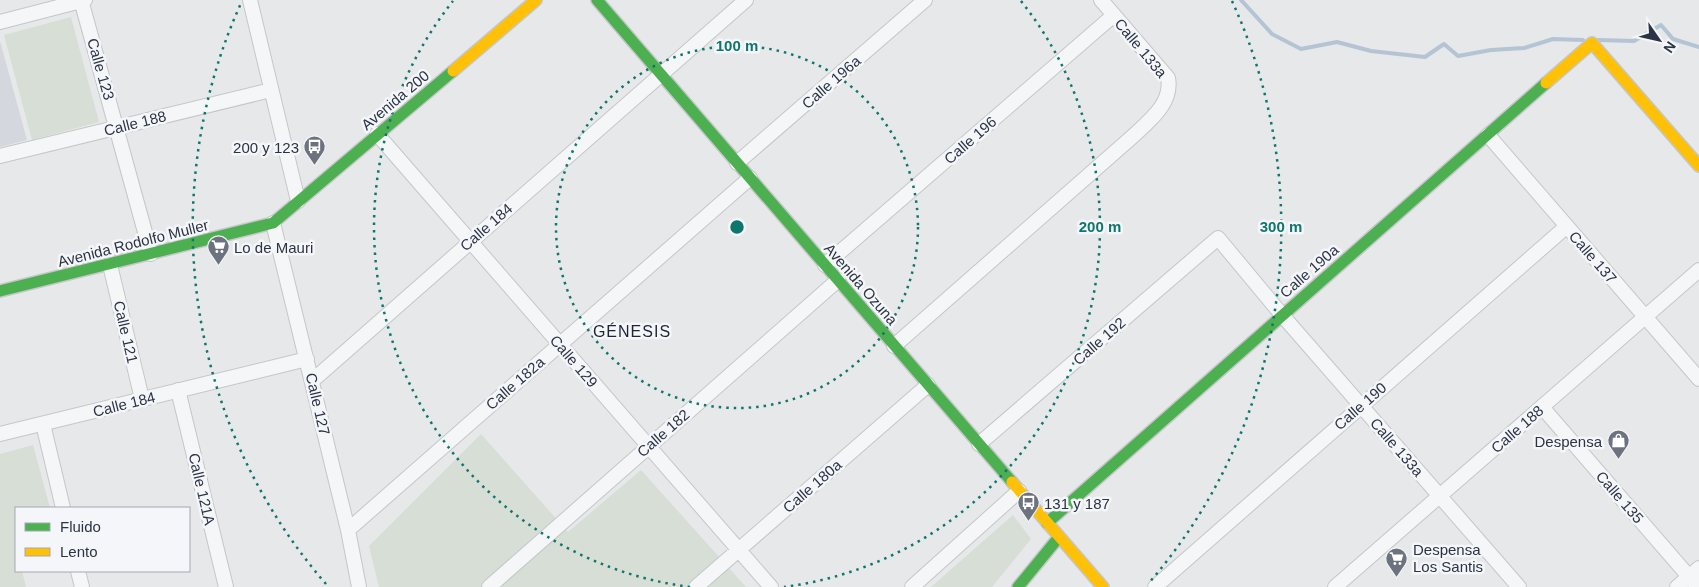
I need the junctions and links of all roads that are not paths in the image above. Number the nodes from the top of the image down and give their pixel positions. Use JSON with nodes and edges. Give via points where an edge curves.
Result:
{"nodes":[{"id":1,"x":83,"y":0,"type":"edge"},
{"id":2,"x":250,"y":0,"type":"edge"},
{"id":3,"x":536,"y":0,"type":"edge"},
{"id":4,"x":597,"y":0,"type":"edge"},
{"id":5,"x":746,"y":0,"type":"edge"},
{"id":6,"x":925,"y":0,"type":"edge"},
{"id":7,"x":1102,"y":0,"type":"edge"},
{"id":8,"x":1114,"y":15,"type":"junction"},
{"id":9,"x":0,"y":22,"type":"edge"},
{"id":10,"x":661,"y":74,"type":"junction"},
{"id":11,"x":271,"y":90,"type":"junction"},
{"id":12,"x":117,"y":128,"type":"junction"},
{"id":13,"x":377,"y":134,"type":"junction"},
{"id":14,"x":1488,"y":135,"type":"junction"},
{"id":15,"x":0,"y":156,"type":"edge"},
{"id":16,"x":737,"y":163,"type":"junction"},
{"id":17,"x":1699,"y":166,"type":"edge"},
{"id":18,"x":750,"y":178,"type":"junction"},
{"id":19,"x":298,"y":201,"type":"junction"},
{"id":20,"x":272,"y":223,"type":"junction"},
{"id":21,"x":1567,"y":226,"type":"junction"},
{"id":22,"x":1218,"y":238,"type":"joint"},
{"id":23,"x":470,"y":242,"type":"junction"},
{"id":24,"x":151,"y":254,"type":"junction"},
{"id":25,"x":110,"y":265,"type":"junction"},
{"id":26,"x":826,"y":266,"type":"junction"},
{"id":27,"x":1699,"y":270,"type":"edge"},
{"id":28,"x":838,"y":280,"type":"junction"},
{"id":29,"x":0,"y":292,"type":"edge"},
{"id":30,"x":1282,"y":314,"type":"junction"},
{"id":31,"x":1646,"y":317,"type":"junction"},
{"id":32,"x":560,"y":344,"type":"junction"},
{"id":33,"x":894,"y":346,"type":"junction"},
{"id":34,"x":307,"y":359,"type":"junction"},
{"id":35,"x":1699,"y":379,"type":"edge"},
{"id":36,"x":312,"y":381,"type":"junction"},
{"id":37,"x":928,"y":384,"type":"junction"},
{"id":38,"x":178,"y":390,"type":"junction"},
{"id":39,"x":142,"y":399,"type":"junction"},
{"id":40,"x":1361,"y":406,"type":"junction"},
{"id":41,"x":1542,"y":408,"type":"junction"},
{"id":42,"x":43,"y":424,"type":"junction"},
{"id":43,"x":0,"y":434,"type":"edge"},
{"id":44,"x":979,"y":444,"type":"junction"},
{"id":45,"x":648,"y":446,"type":"junction"},
{"id":46,"x":1020,"y":491,"type":"junction"},
{"id":47,"x":1440,"y":497,"type":"junction"},
{"id":48,"x":63,"y":507,"type":"edge"},
{"id":49,"x":1047,"y":523,"type":"junction"},
{"id":50,"x":348,"y":530,"type":"junction"},
{"id":51,"x":1059,"y":537,"type":"junction"},
{"id":52,"x":739,"y":550,"type":"junction"},
{"id":53,"x":78,"y":572,"type":"edge"},
{"id":54,"x":1695,"y":577,"type":"edge"},
{"id":55,"x":1343,"y":584,"type":"edge"},
{"id":56,"x":356,"y":586,"type":"edge"},
{"id":57,"x":82,"y":587,"type":"edge"},
{"id":58,"x":226,"y":587,"type":"edge"},
{"id":59,"x":489,"y":587,"type":"edge"},
{"id":60,"x":696,"y":587,"type":"edge"},
{"id":61,"x":771,"y":587,"type":"edge"},
{"id":62,"x":912,"y":587,"type":"edge"},
{"id":63,"x":1018,"y":587,"type":"edge"},
{"id":64,"x":1103,"y":587,"type":"edge"},
{"id":65,"x":1155,"y":587,"type":"edge"},
{"id":66,"x":1519,"y":587,"type":"edge"},
{"id":67,"x":1677,"y":587,"type":"edge"}],
"edges":[{"from":1,"to":9,"type":"street"},
{"from":1,"to":12,"type":"street","name":"Calle 123"},
{"from":2,"to":11,"type":"street"},
{"from":3,"to":13,"type":"main road","name":"Avenida 200"},
{"from":4,"to":10,"type":"main road","name":"Avenida Ozuna"},
{"from":5,"to":10,"type":"street","name":"Calle 184"},
{"from":6,"to":16,"type":"street","name":"Calle 196a"},
{"from":7,"to":8,"type":"street","name":"Calle 133a"},
{"from":8,"to":26,"type":"street","name":"Calle 196"},
{"from":8,"to":33,"type":"street","name":"Calle 133a","via":[[1168,78],[1170,88],[1155,116]]},
{"from":10,"to":16,"type":"main road","name":"Avenida Ozuna"},
{"from":10,"to":23,"type":"street","name":"Calle 184"},
{"from":11,"to":12,"type":"street","name":"Calle 188"},
{"from":11,"to":19,"type":"street"},
{"from":12,"to":15,"type":"street","name":"Calle 188"},
{"from":12,"to":24,"type":"street","name":"Calle 123"},
{"from":13,"to":19,"type":"main road","name":"Avenida 200"},
{"from":13,"to":23,"type":"street","name":"Calle 129"},
{"from":14,"to":17,"type":"main road","name":"Calle 190a","via":[[1592,44]]},
{"from":14,"to":21,"type":"street","name":"Calle 137"},
{"from":14,"to":30,"type":"main road","name":"Calle 190a"},
{"from":16,"to":18,"type":"main road","name":"Avenida Ozuna"},
{"from":18,"to":26,"type":"main road","name":"Avenida Ozuna"},
{"from":18,"to":32,"type":"street","name":"Calle 182a"},
{"from":19,"to":20,"type":"main road","name":"Avenida 200"},
{"from":20,"to":24,"type":"main road","name":"Avenida Rodolfo Muller"},
{"from":20,"to":34,"type":"street","name":"Calle 127"},
{"from":21,"to":31,"type":"street","name":"Calle 137"},
{"from":21,"to":40,"type":"street","name":"Calle 190"},
{"from":22,"to":30,"type":"street","name":"Calle 133a"},
{"from":22,"to":44,"type":"street","name":"Calle 192"},
{"from":23,"to":32,"type":"street","name":"Calle 129"},
{"from":23,"to":36,"type":"street","name":"Calle 184"},
{"from":24,"to":25,"type":"main road","name":"Avenida Rodolfo Muller"},
{"from":25,"to":29,"type":"main road","name":"Avenida Rodolfo Muller"},
{"from":25,"to":39,"type":"street","name":"Calle 121"},
{"from":26,"to":28,"type":"main road","name":"Avenida Ozuna"},
{"from":27,"to":31,"type":"street","name":"Calle 188"},
{"from":28,"to":33,"type":"main road","name":"Avenida Ozuna"},
{"from":28,"to":45,"type":"street","name":"Calle 182"},
{"from":30,"to":40,"type":"street","name":"Calle 133a"},
{"from":30,"to":49,"type":"main road","name":"Calle 190a"},
{"from":31,"to":35,"type":"street","name":"Calle 137"},
{"from":31,"to":41,"type":"street","name":"Calle 188"},
{"from":32,"to":45,"type":"street","name":"Calle 129"},
{"from":32,"to":50,"type":"street","name":"Calle 182a"},
{"from":33,"to":37,"type":"main road","name":"Avenida Ozuna"},
{"from":34,"to":36,"type":"street","name":"Calle 127"},
{"from":34,"to":38,"type":"street","name":"Calle 184"},
{"from":36,"to":50,"type":"street","name":"Calle 127"},
{"from":37,"to":44,"type":"main road","name":"Avenida Ozuna"},
{"from":37,"to":52,"type":"street","name":"Calle 180a"},
{"from":38,"to":39,"type":"street","name":"Calle 184"},
{"from":38,"to":58,"type":"street","name":"Calle 121A"},
{"from":39,"to":42,"type":"street","name":"Calle 184"},
{"from":40,"to":47,"type":"street","name":"Calle 133a"},
{"from":40,"to":65,"type":"street","name":"Calle 190"},
{"from":41,"to":47,"type":"street","name":"Calle 188"},
{"from":41,"to":54,"type":"street","name":"Calle 135"},
{"from":42,"to":43,"type":"street","name":"Calle 184"},
{"from":42,"to":48,"type":"street"},
{"from":44,"to":46,"type":"main road","name":"Avenida Ozuna"},
{"from":45,"to":52,"type":"street","name":"Calle 129"},
{"from":45,"to":59,"type":"street","name":"Calle 182"},
{"from":46,"to":49,"type":"main road","name":"Avenida Ozuna"},
{"from":46,"to":62,"type":"street"},
{"from":47,"to":55,"type":"street","name":"Calle 188"},
{"from":47,"to":66,"type":"street","name":"Calle 133a"},
{"from":49,"to":51,"type":"main road","name":"Avenida Ozuna"},
{"from":50,"to":56,"type":"street","name":"Calle 127"},
{"from":51,"to":63,"type":"main road"},
{"from":51,"to":64,"type":"main road","name":"Avenida Ozuna"},
{"from":52,"to":60,"type":"street","name":"Calle 180a"},
{"from":52,"to":61,"type":"street","name":"Calle 129"},
{"from":53,"to":57,"type":"street"},
{"from":54,"to":67,"type":"street"}]}
